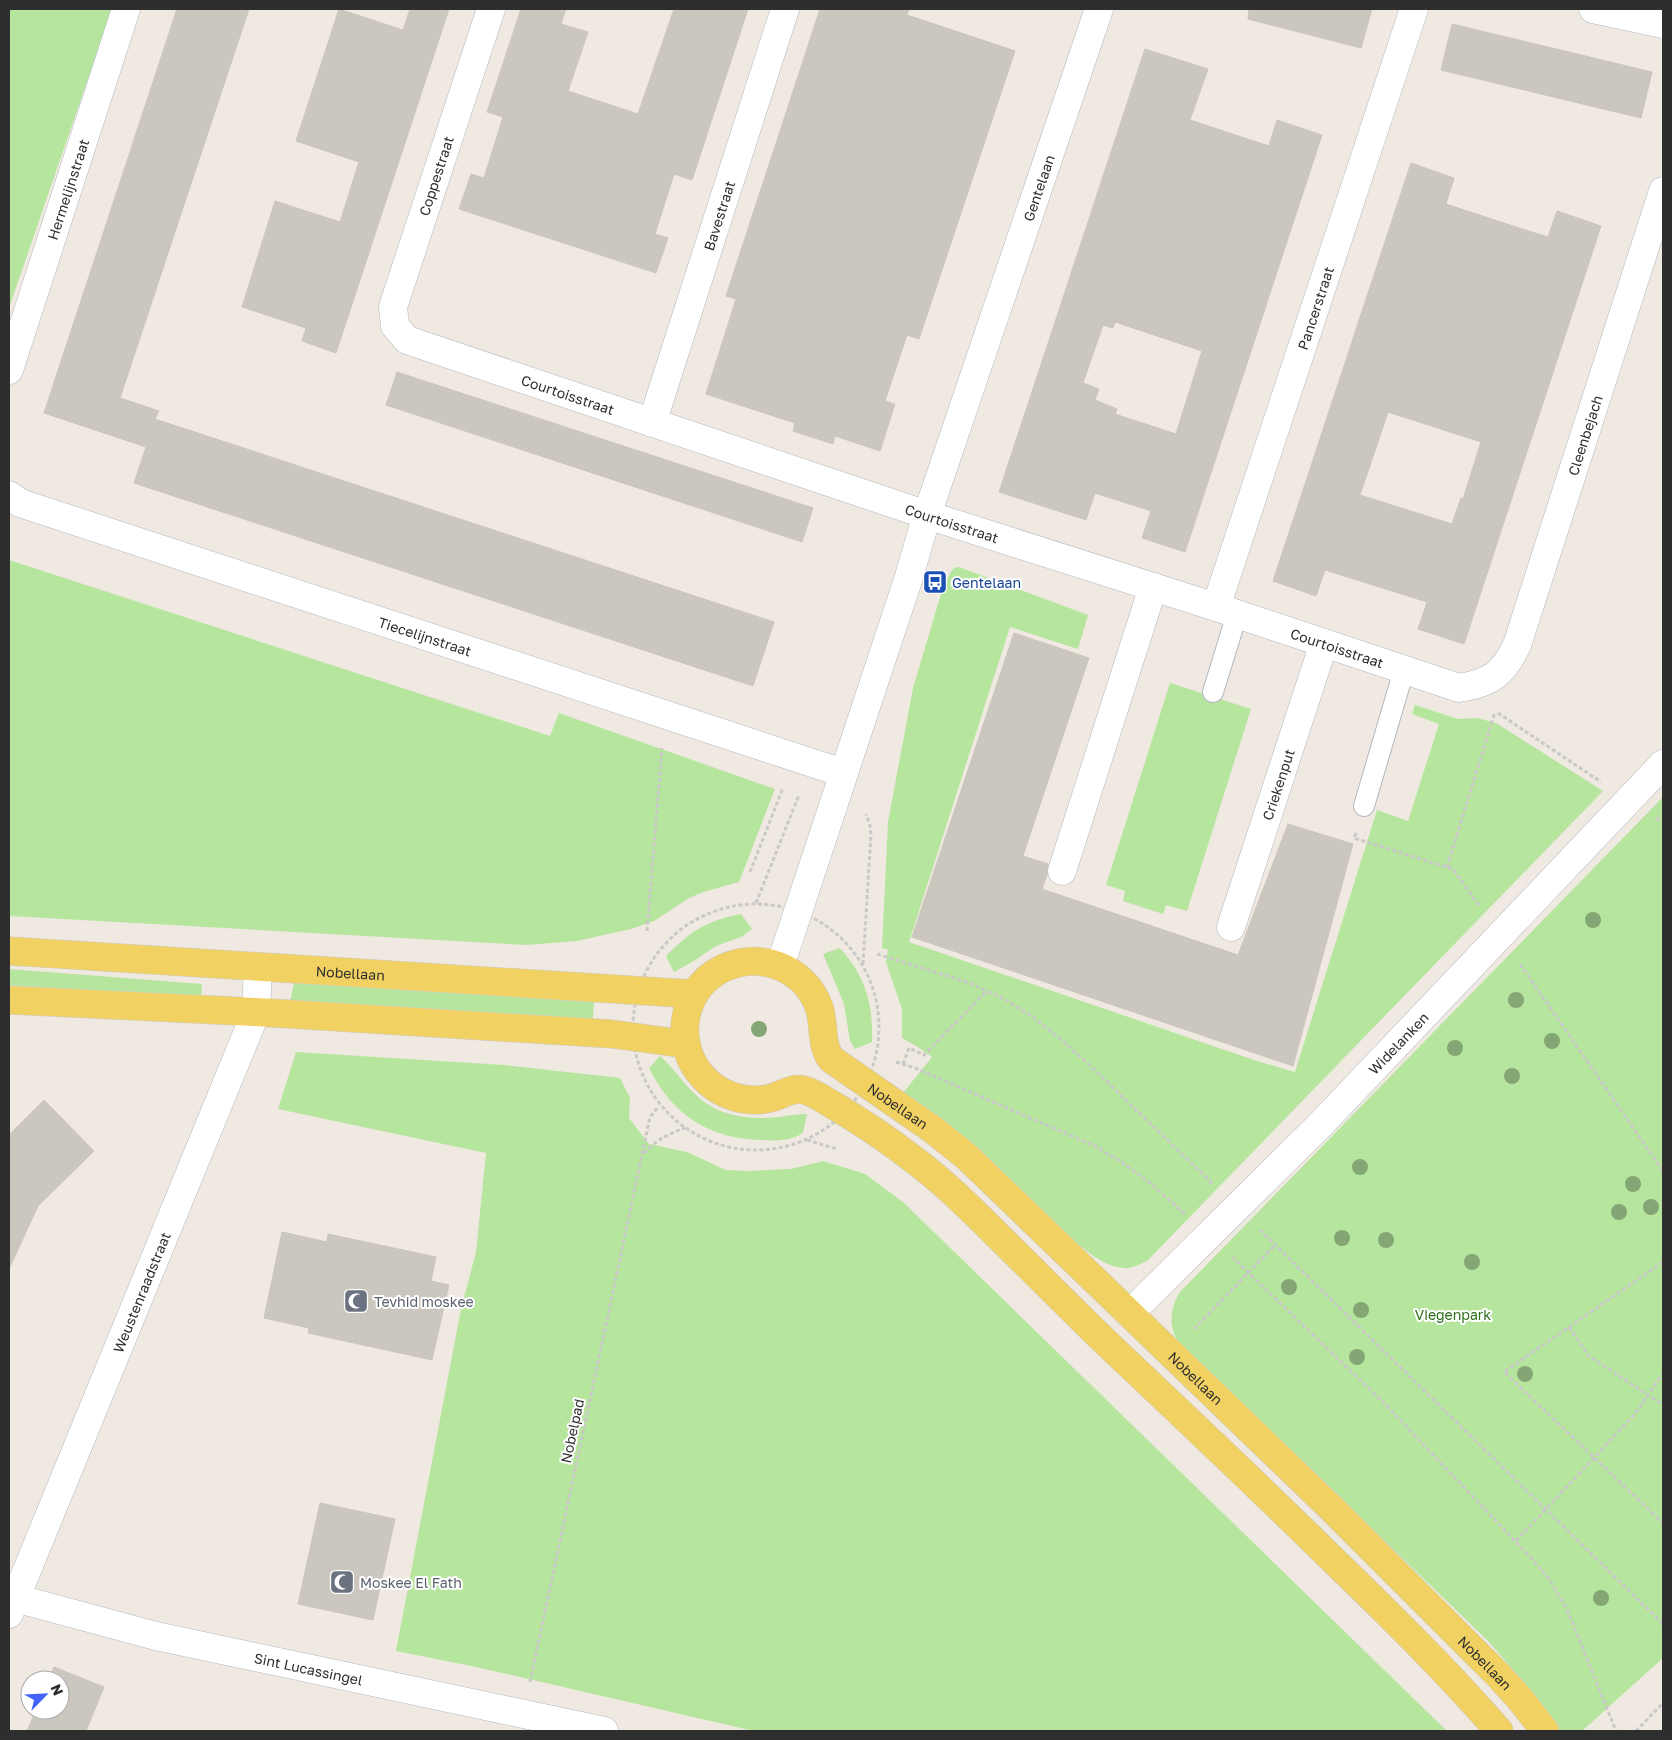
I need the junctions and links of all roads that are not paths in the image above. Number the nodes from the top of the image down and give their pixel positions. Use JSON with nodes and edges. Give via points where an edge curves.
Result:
{"nodes":[{"id":1,"x":126,"y":9,"type":"edge"},
{"id":2,"x":491,"y":9,"type":"edge"},
{"id":3,"x":785,"y":9,"type":"edge"},
{"id":4,"x":1099,"y":9,"type":"edge"},
{"id":5,"x":1414,"y":9,"type":"edge"},
{"id":6,"x":1593,"y":9,"type":"edge"},
{"id":7,"x":1663,"y":24,"type":"edge"},
{"id":8,"x":1663,"y":191,"type":"edge"},
{"id":9,"x":407,"y":340,"type":"joint"},
{"id":10,"x":9,"y":370,"type":"edge"},
{"id":11,"x":652,"y":423,"type":"junction"},
{"id":12,"x":9,"y":495,"type":"edge"},
{"id":13,"x":928,"y":515,"type":"junction"},
{"id":14,"x":1153,"y":587,"type":"junction"},
{"id":15,"x":1226,"y":611,"type":"junction"},
{"id":16,"x":1324,"y":643,"type":"junction"},
{"id":17,"x":1404,"y":670,"type":"junction"},
{"id":18,"x":1490,"y":679,"type":"joint"},
{"id":19,"x":1213,"y":692,"type":"dead end"},
{"id":20,"x":1663,"y":764,"type":"edge"},
{"id":21,"x":843,"y":773,"type":"junction"},
{"id":22,"x":1364,"y":806,"type":"dead end"},
{"id":23,"x":1062,"y":871,"type":"dead end"},
{"id":24,"x":1231,"y":927,"type":"dead end"},
{"id":25,"x":9,"y":951,"type":"edge"},
{"id":26,"x":780,"y":966,"type":"junction"},
{"id":27,"x":258,"y":968,"type":"junction"},
{"id":28,"x":693,"y":994,"type":"junction"},
{"id":29,"x":9,"y":1000,"type":"edge"},
{"id":30,"x":256,"y":1012,"type":"junction"},
{"id":31,"x":685,"y":1044,"type":"junction"},
{"id":32,"x":1129,"y":1314,"type":"junction"},
{"id":33,"x":12,"y":1606,"type":"edge"},
{"id":34,"x":604,"y":1731,"type":"edge"},
{"id":35,"x":1499,"y":1731,"type":"edge"},
{"id":36,"x":1545,"y":1731,"type":"edge"}],
"edges":[{"from":1,"to":10,"type":"street","name":"Hermelijnstraat"},
{"from":2,"to":9,"type":"street","name":"Coppestraat","via":[[393,307],[395,326]]},
{"from":3,"to":11,"type":"street","name":"Bavestraat"},
{"from":4,"to":13,"type":"street","name":"Gentelaan"},
{"from":5,"to":15,"type":"street","name":"Pancerstraat"},
{"from":6,"to":7,"type":"street"},
{"from":8,"to":18,"type":"street","name":"Cleenbejach","via":[[1518,645],[1510,660]]},
{"from":9,"to":11,"type":"street","name":"Courtoisstraat"},
{"from":11,"to":13,"type":"street","name":"Courtoisstraat"},
{"from":12,"to":21,"type":"street","name":"Tiecelijnstraat","via":[[20,503]]},
{"from":13,"to":14,"type":"street","name":"Courtoisstraat"},
{"from":13,"to":21,"type":"street","name":"Gentelaan"},
{"from":14,"to":15,"type":"street","name":"Courtoisstraat"},
{"from":14,"to":23,"type":"street"},
{"from":15,"to":16,"type":"street","name":"Courtoisstraat"},
{"from":15,"to":19,"type":"lane"},
{"from":16,"to":17,"type":"street","name":"Courtoisstraat"},
{"from":16,"to":24,"type":"street","name":"Criekenput"},
{"from":17,"to":18,"type":"street","name":"Courtoisstraat","via":[[1459,688]]},
{"from":17,"to":22,"type":"lane"},
{"from":20,"to":32,"type":"street","name":"Widelanken","via":[[1321,1124]]},
{"from":21,"to":26,"type":"street","name":"Gentelaan"},
{"from":25,"to":27,"type":"main road","name":"Nobellaan"},
{"from":26,"to":28,"type":"main road","via":[[751,961],[729,966],[710,976]]},
{"from":26,"to":32,"type":"main road","name":"Nobellaan","via":[[812,993],[822,1018],[825,1051],[831,1060],[967,1158]]},
{"from":27,"to":28,"type":"main road","name":"Nobellaan"},
{"from":27,"to":30,"type":"street","name":"Weustenraadstraat"},
{"from":28,"to":31,"type":"main road","via":[[686,1012]]},
{"from":29,"to":30,"type":"main road"},
{"from":30,"to":31,"type":"main road","via":[[634,1036]]},
{"from":30,"to":33,"type":"street","name":"Weustenraadstraat"},
{"from":31,"to":35,"type":"main road","via":[[693,1064],[705,1080],[722,1092],[752,1100],[762,1100],[790,1090],[813,1093],[846,1112],[944,1183],[1379,1604]]},
{"from":32,"to":36,"type":"main road","name":"Nobellaan","via":[[1474,1650]]},
{"from":33,"to":34,"type":"street","name":"Sint Lucassingel"}]}
